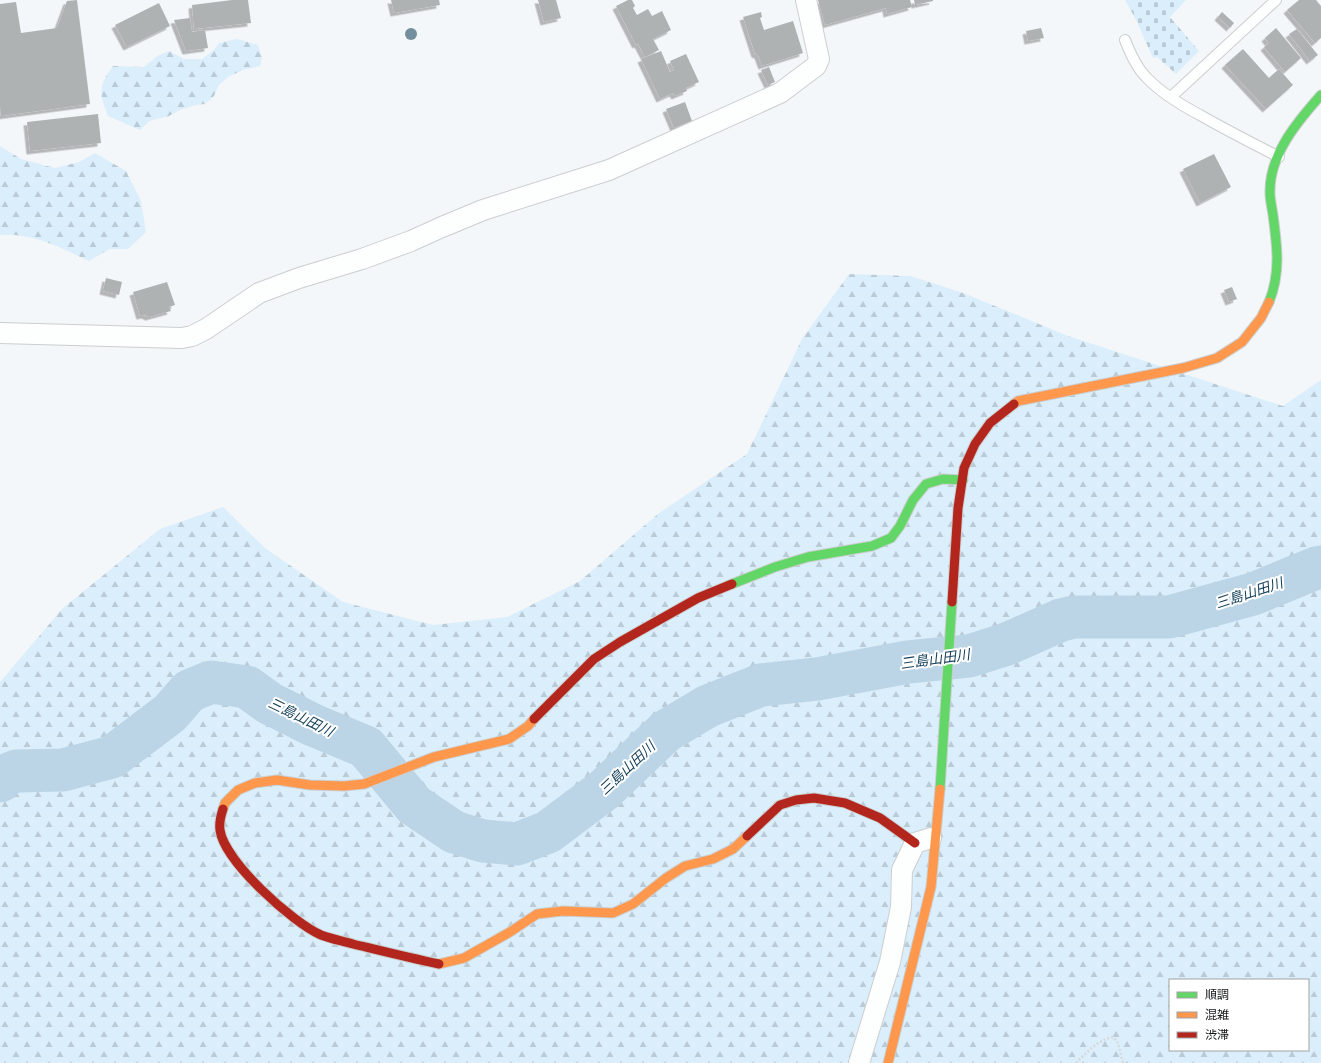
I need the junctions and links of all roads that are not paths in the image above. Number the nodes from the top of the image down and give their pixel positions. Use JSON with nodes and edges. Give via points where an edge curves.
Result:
{"nodes":[{"id":1,"x":806,"y":0,"type":"edge"},
{"id":2,"x":1276,"y":0,"type":"edge"},
{"id":3,"x":1125,"y":40,"type":"dead end"},
{"id":4,"x":1321,"y":95,"type":"edge"},
{"id":5,"x":1171,"y":97,"type":"junction"},
{"id":6,"x":1279,"y":156,"type":"junction"},
{"id":7,"x":0,"y":332,"type":"edge"},
{"id":8,"x":963,"y":480,"type":"junction"},
{"id":9,"x":936,"y":837,"type":"junction"},
{"id":10,"x":914,"y":843,"type":"junction"},
{"id":11,"x":859,"y":1063,"type":"edge"},
{"id":12,"x":888,"y":1063,"type":"edge"}],
"edges":[{"from":1,"to":7,"type":"street","via":[[819,59],[816,66],[780,93],[609,170],[483,210],[404,244],[259,293],[206,329],[187,337],[106,337]]},
{"from":2,"to":5,"type":"lane"},
{"from":3,"to":5,"type":"lane","via":[[1145,77]]},
{"from":4,"to":6,"type":"street","via":[[1299,119]]},
{"from":5,"to":6,"type":"lane","via":[[1229,132]]},
{"from":6,"to":8,"type":"street","via":[[1273,168],[1270,194],[1278,251],[1277,278],[1270,301],[1261,318],[1242,342],[1217,358],[1183,368],[1018,401],[990,422],[975,444],[964,468]]},
{"from":8,"to":9,"type":"street","via":[[958,508]]},
{"from":8,"to":10,"type":"street","via":[[943,479],[926,484],[913,500],[891,538],[872,546],[808,557],[775,567],[698,598],[620,642],[594,659],[528,726],[509,739],[470,750],[434,756],[364,784],[310,785],[277,780],[255,783],[238,790],[225,803],[220,830],[226,847],[252,880],[290,915],[321,935],[440,964],[464,958],[537,914],[563,911],[613,913],[633,904],[685,866],[713,859],[732,850],[780,805],[796,800],[814,798],[845,803],[880,818]]},
{"from":9,"to":10,"type":"street"},
{"from":9,"to":12,"type":"street","via":[[930,887]]},
{"from":10,"to":11,"type":"street","via":[[902,870],[901,907],[890,962]]}]}
